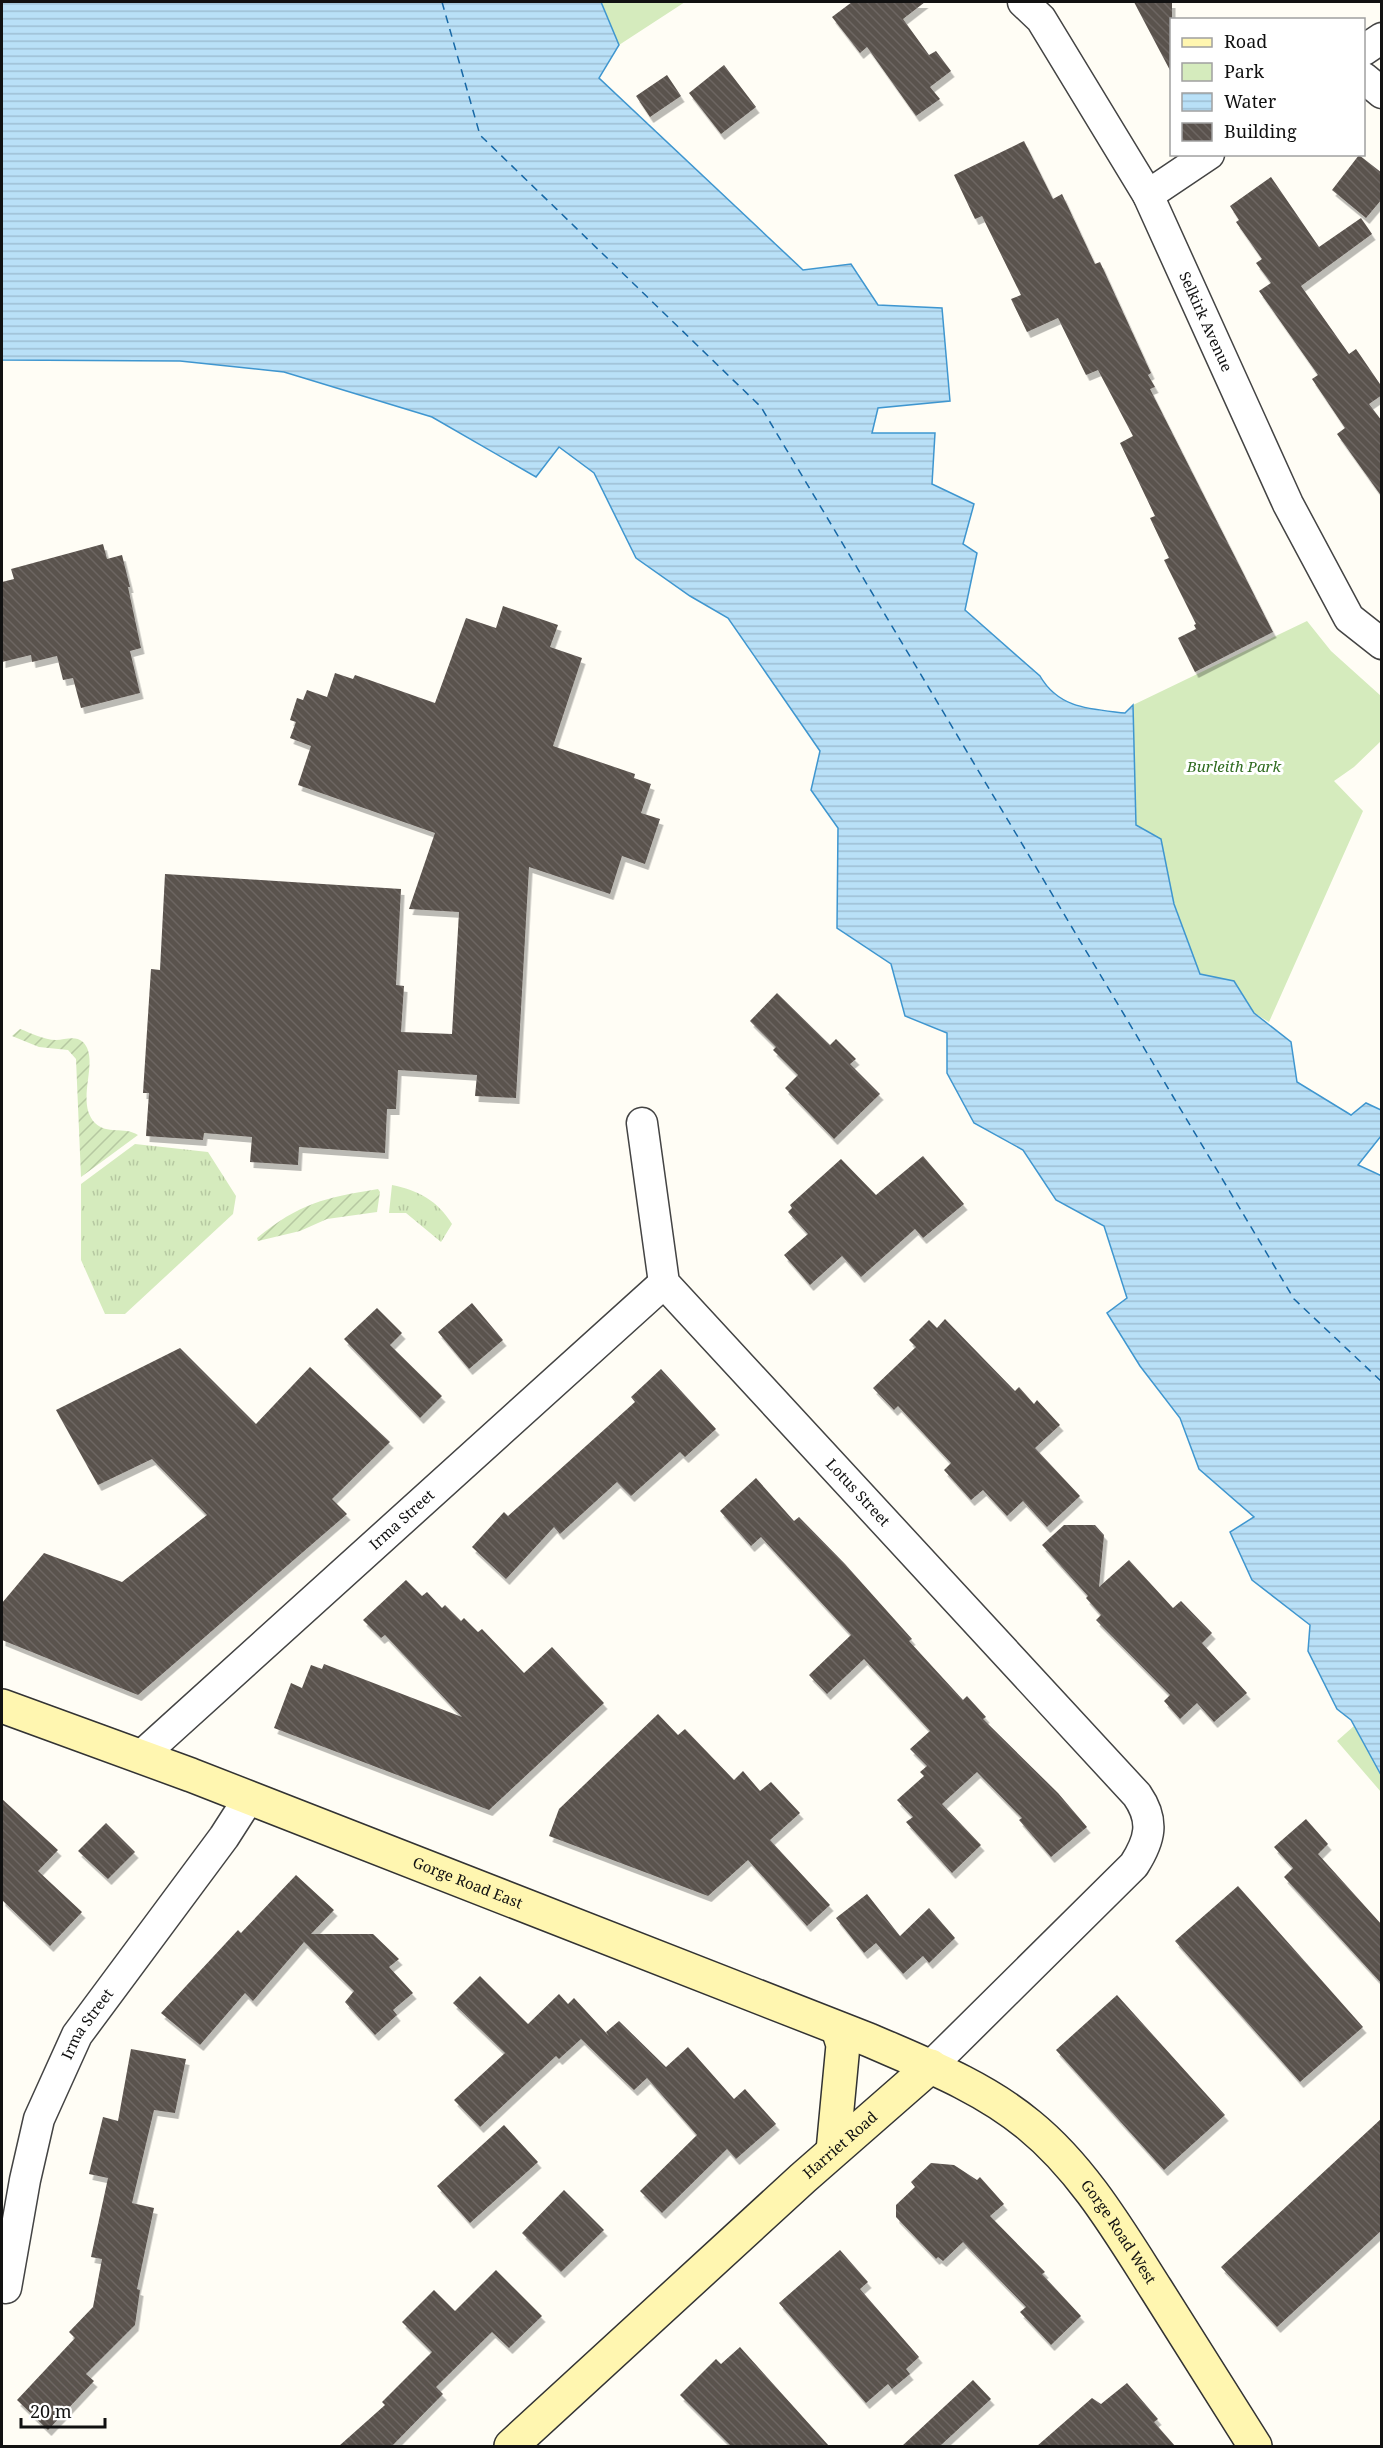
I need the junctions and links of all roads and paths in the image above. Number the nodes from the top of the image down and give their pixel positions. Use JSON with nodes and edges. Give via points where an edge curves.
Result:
{"nodes":[{"id":1,"x":1023,"y":2,"type":"edge"},
{"id":2,"x":1382,"y":38,"type":"edge"},
{"id":3,"x":1365,"y":49,"type":"edge"},
{"id":4,"x":1365,"y":79,"type":"edge"},
{"id":5,"x":1382,"y":93,"type":"edge"},
{"id":6,"x":1206,"y":156,"type":"edge"},
{"id":7,"x":1148,"y":195,"type":"junction"},
{"id":8,"x":1382,"y":644,"type":"edge"},
{"id":9,"x":642,"y":1123,"type":"dead end"},
{"id":10,"x":664,"y":1283,"type":"junction"},
{"id":11,"x":2,"y":1706,"type":"edge"},
{"id":12,"x":141,"y":1756,"type":"junction"},
{"id":13,"x":249,"y":1798,"type":"junction"},
{"id":14,"x":1149,"y":1828,"type":"joint"},
{"id":15,"x":838,"y":2029,"type":"junction"},
{"id":16,"x":931,"y":2066,"type":"junction"},
{"id":17,"x":833,"y":2151,"type":"junction"},
{"id":18,"x":6,"y":2288,"type":"dead end"},
{"id":19,"x":511,"y":2446,"type":"edge"},
{"id":20,"x":1256,"y":2446,"type":"edge"}],
"edges":[{"from":1,"to":7,"type":"street","name":"Selkirk Avenue","via":[[1041,19]]},
{"from":2,"to":3,"type":"street"},
{"from":4,"to":5,"type":"street"},
{"from":6,"to":7,"type":"street"},
{"from":7,"to":8,"type":"street","name":"Selkirk Avenue","via":[[1288,504],[1349,618]]},
{"from":9,"to":10,"type":"street"},
{"from":10,"to":12,"type":"street","name":"Irma Street"},
{"from":10,"to":14,"type":"street","name":"Lotus Street","via":[[1137,1795],[1147,1809]]},
{"from":11,"to":12,"type":"main road","name":"Gorge Road East"},
{"from":12,"to":13,"type":"main road","name":"Gorge Road East"},
{"from":13,"to":15,"type":"main road","name":"Gorge Road East"},
{"from":13,"to":18,"type":"street","name":"Irma Street","via":[[77,2035],[39,2119]]},
{"from":14,"to":16,"type":"street","name":"Harriet Road","via":[[1146,1846],[1134,1865]]},
{"from":15,"to":16,"type":"main road","name":"Gorge Road East"},
{"from":15,"to":17,"type":"main road","via":[[843,2045]]},
{"from":16,"to":17,"type":"main road","name":"Harriet Road"},
{"from":16,"to":20,"type":"main road","name":"Gorge Road West","via":[[984,2094],[1029,2125],[1068,2163],[1112,2219]]},
{"from":17,"to":19,"type":"main road","name":"Harriet Road"}]}
